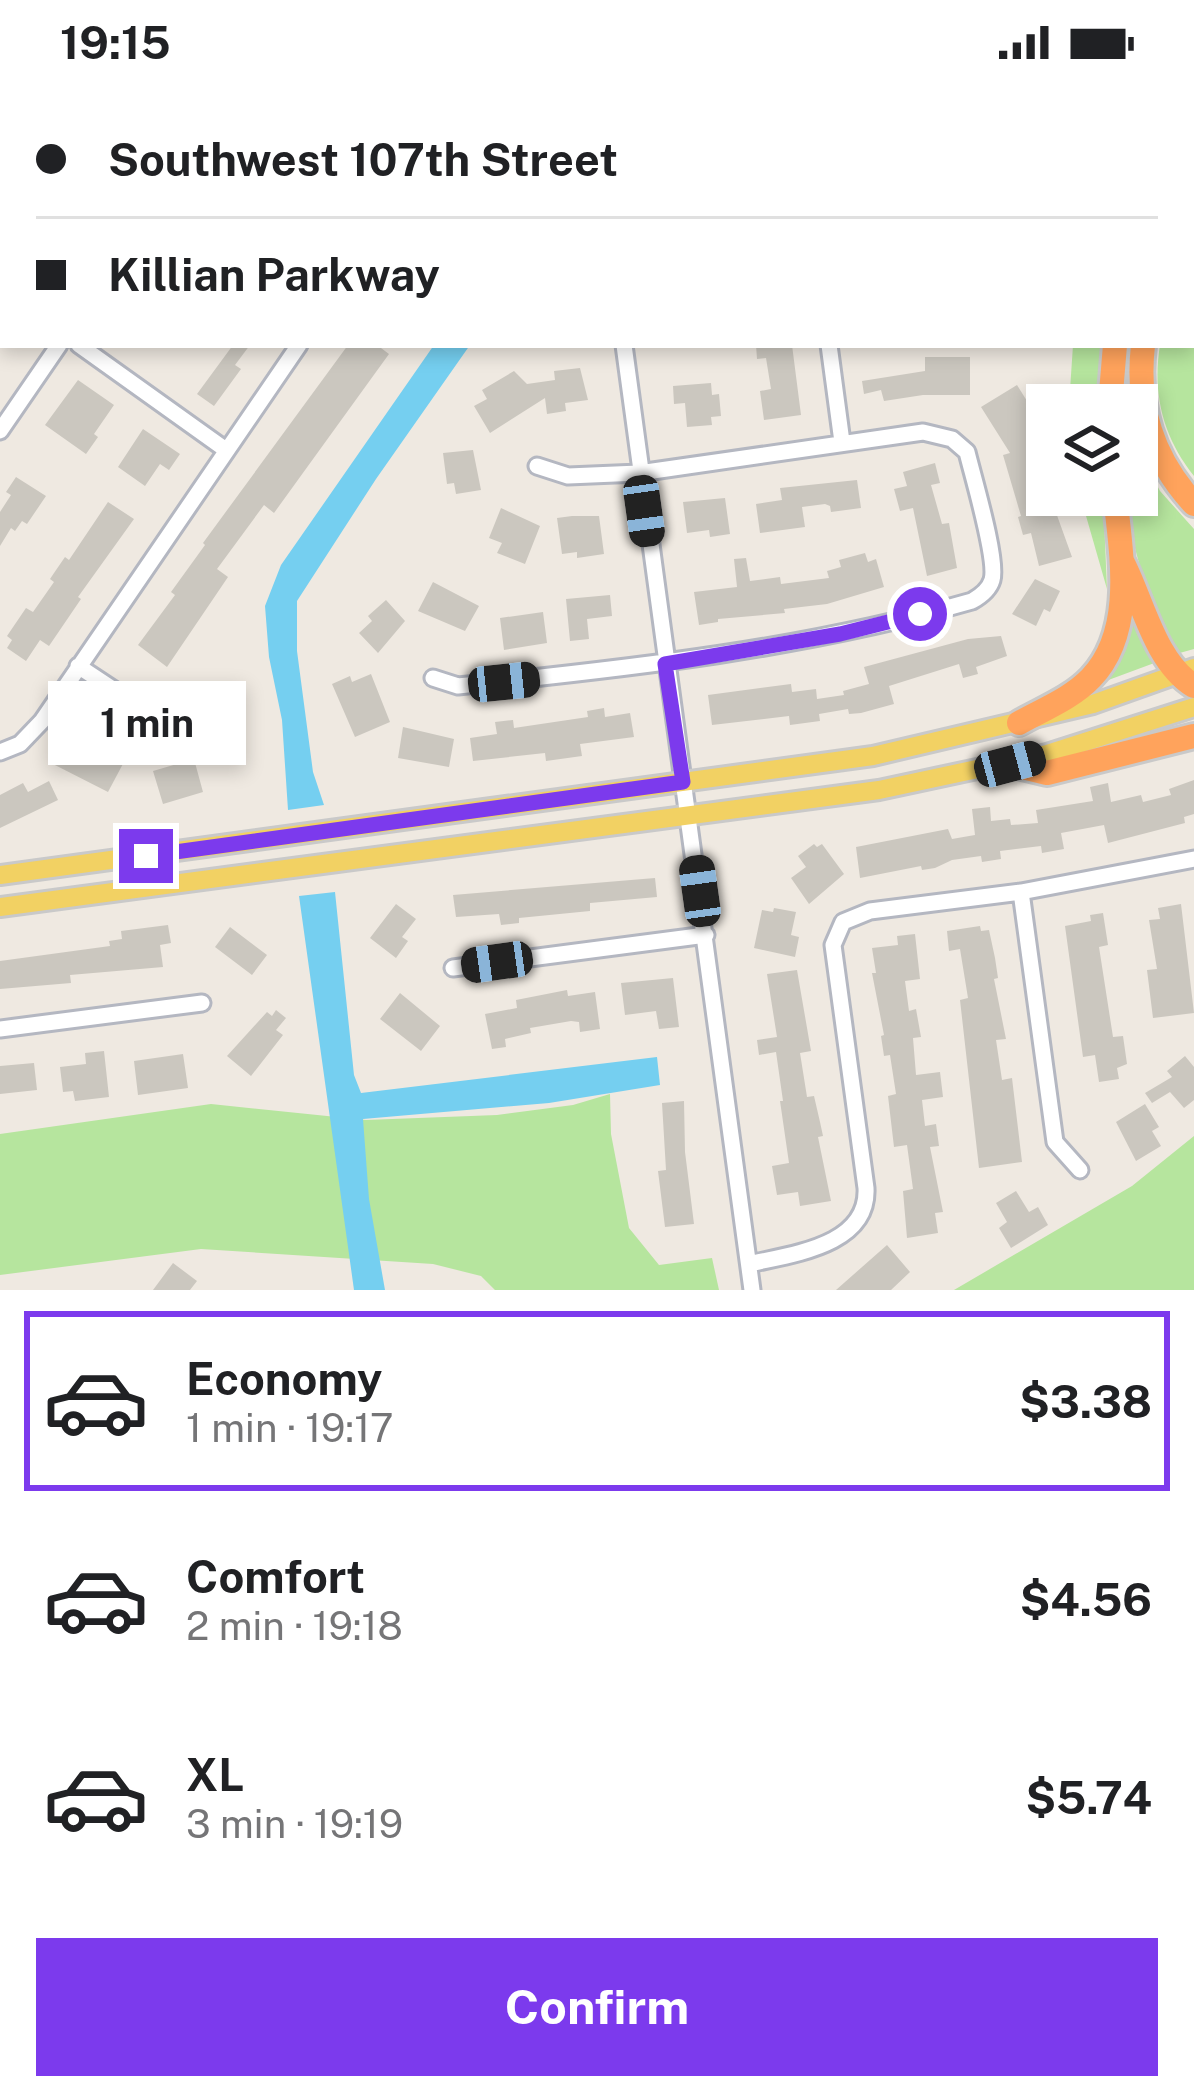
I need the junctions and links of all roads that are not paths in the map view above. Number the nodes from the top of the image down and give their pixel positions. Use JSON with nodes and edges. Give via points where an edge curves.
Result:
{"nodes":[{"id":1,"x":57,"y":348,"type":"edge"},
{"id":2,"x":83,"y":348,"type":"edge"},
{"id":3,"x":296,"y":348,"type":"edge"},
{"id":4,"x":624,"y":348,"type":"edge"},
{"id":5,"x":829,"y":348,"type":"edge"},
{"id":6,"x":1115,"y":348,"type":"edge"},
{"id":7,"x":1143,"y":348,"type":"edge"},
{"id":8,"x":1112,"y":384,"type":"edge"},
{"id":9,"x":0,"y":430,"type":"edge"},
{"id":10,"x":842,"y":442,"type":"junction"},
{"id":11,"x":226,"y":450,"type":"junction"},
{"id":12,"x":537,"y":466,"type":"dead end"},
{"id":13,"x":639,"y":473,"type":"junction"},
{"id":14,"x":1194,"y":504,"type":"edge"},
{"id":15,"x":1117,"y":516,"type":"edge"},
{"id":16,"x":1122,"y":561,"type":"junction"},
{"id":17,"x":665,"y":664,"type":"junction"},
{"id":18,"x":78,"y":666,"type":"junction"},
{"id":19,"x":1189,"y":676,"type":"edge"},
{"id":20,"x":433,"y":678,"type":"dead end"},
{"id":21,"x":1194,"y":707,"type":"edge"},
{"id":22,"x":149,"y":713,"type":"dead end"},
{"id":23,"x":1019,"y":723,"type":"junction"},
{"id":24,"x":1194,"y":736,"type":"edge"},
{"id":25,"x":0,"y":752,"type":"edge"},
{"id":26,"x":1010,"y":764,"type":"junction"},
{"id":27,"x":683,"y":782,"type":"junction"},
{"id":28,"x":689,"y":814,"type":"junction"},
{"id":29,"x":1194,"y":859,"type":"edge"},
{"id":30,"x":0,"y":875,"type":"edge"},
{"id":31,"x":1021,"y":892,"type":"junction"},
{"id":32,"x":0,"y":907,"type":"edge"},
{"id":33,"x":706,"y":934,"type":"junction"},
{"id":34,"x":453,"y":968,"type":"dead end"},
{"id":35,"x":202,"y":1003,"type":"dead end"},
{"id":36,"x":0,"y":1029,"type":"edge"},
{"id":37,"x":1080,"y":1169,"type":"dead end"},
{"id":38,"x":749,"y":1264,"type":"junction"},
{"id":39,"x":752,"y":1290,"type":"edge"}],
"edges":[{"from":1,"to":9,"type":"street"},
{"from":2,"to":11,"type":"street"},
{"from":3,"to":11,"type":"street"},
{"from":4,"to":13,"type":"street"},
{"from":5,"to":10,"type":"street"},
{"from":6,"to":8,"type":"highway"},
{"from":7,"to":14,"type":"highway","via":[[1149,431]]},
{"from":10,"to":13,"type":"street"},
{"from":10,"to":17,"type":"street","via":[[923,432],[949,437],[967,452],[990,549],[992,578],[981,596],[840,634]]},
{"from":11,"to":18,"type":"street"},
{"from":12,"to":13,"type":"street","via":[[568,476]]},
{"from":13,"to":17,"type":"street"},
{"from":15,"to":16,"type":"highway"},
{"from":16,"to":19,"type":"highway","via":[[1165,654]]},
{"from":16,"to":23,"type":"highway","via":[[1117,630],[1102,663],[1073,693]]},
{"from":17,"to":20,"type":"street","via":[[458,686]]},
{"from":17,"to":27,"type":"street"},
{"from":18,"to":22,"type":"street"},
{"from":18,"to":25,"type":"street","via":[[38,727]]},
{"from":19,"to":23,"type":"main road"},
{"from":21,"to":26,"type":"main road"},
{"from":23,"to":27,"type":"main road","via":[[873,756]]},
{"from":24,"to":26,"type":"highway","via":[[1047,773]]},
{"from":26,"to":28,"type":"main road"},
{"from":27,"to":28,"type":"street"},
{"from":27,"to":30,"type":"main road"},
{"from":28,"to":32,"type":"main road"},
{"from":28,"to":33,"type":"street"},
{"from":29,"to":31,"type":"street"},
{"from":31,"to":37,"type":"street","via":[[1055,1142]]},
{"from":31,"to":38,"type":"street","via":[[870,910],[838,928],[833,945],[867,1194],[861,1218],[819,1246]]},
{"from":33,"to":34,"type":"street"},
{"from":33,"to":38,"type":"street"},
{"from":35,"to":36,"type":"street"},
{"from":38,"to":39,"type":"street"}]}
